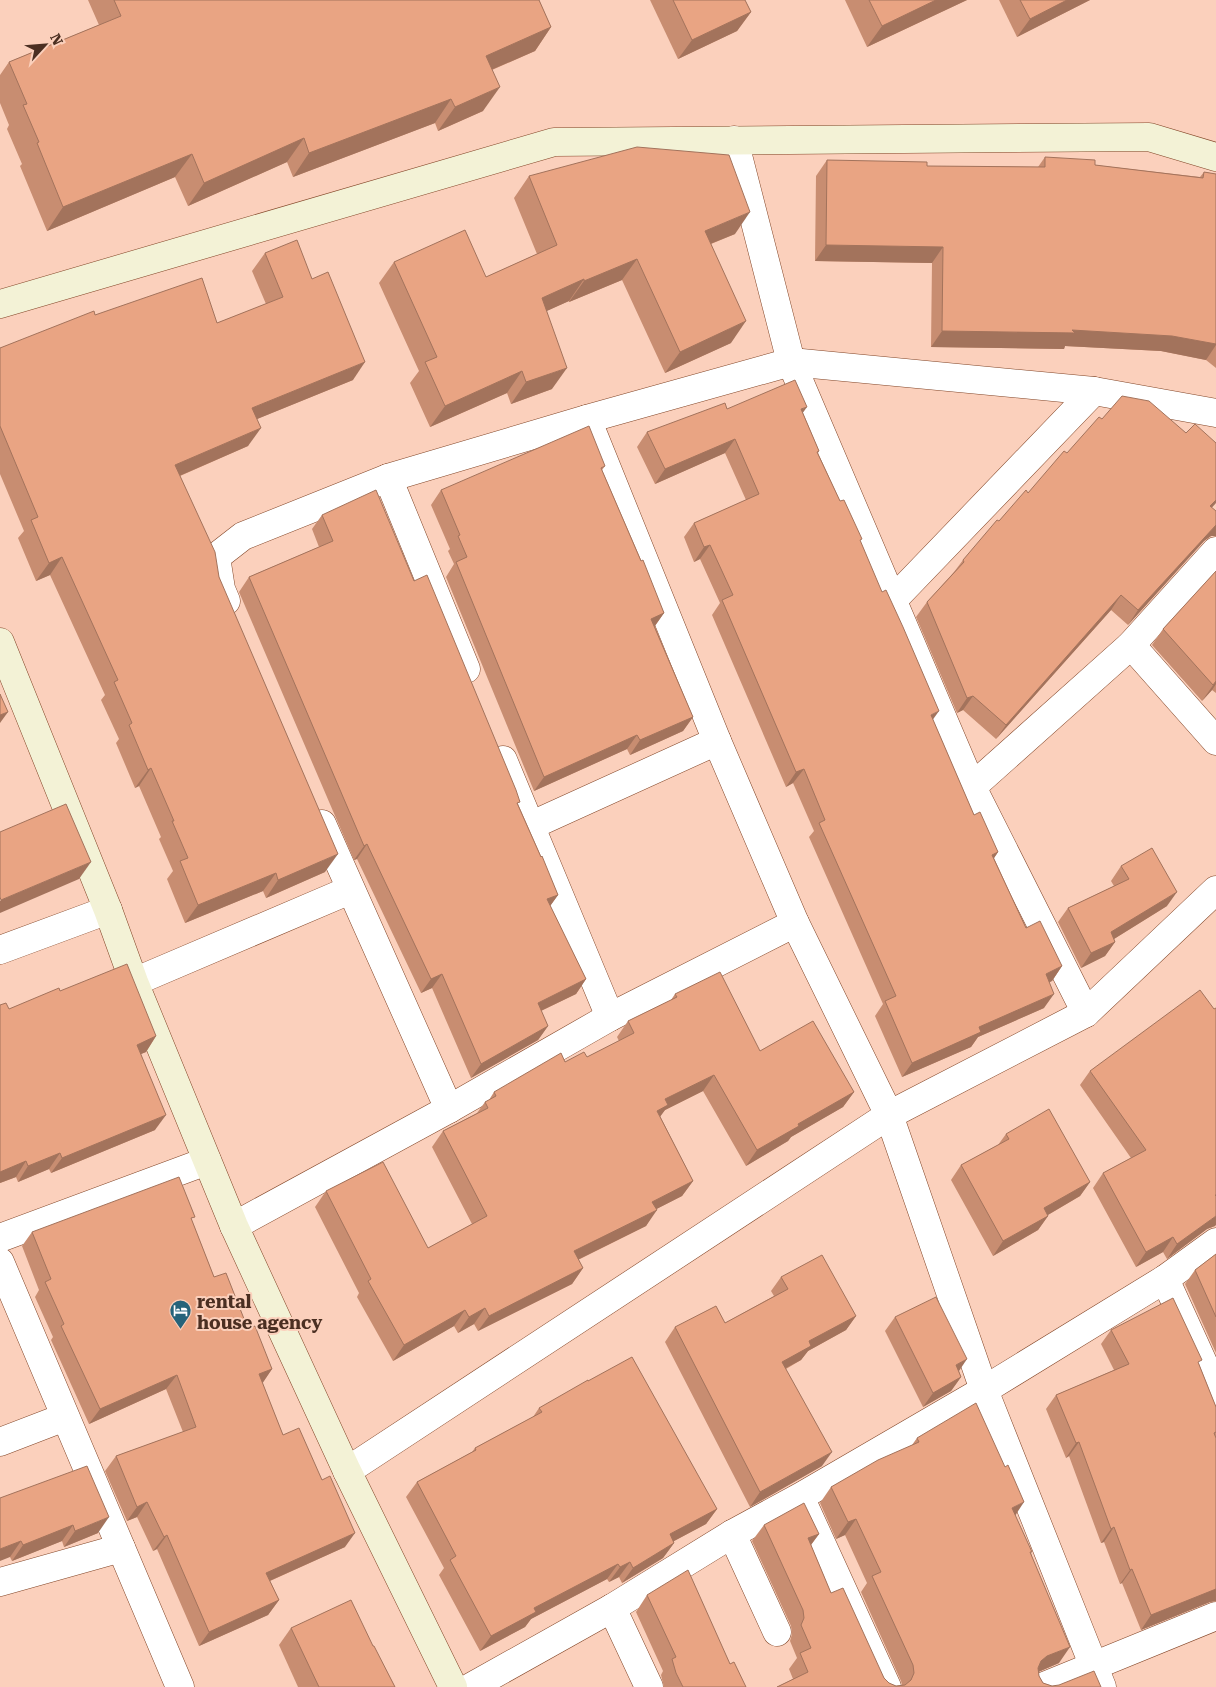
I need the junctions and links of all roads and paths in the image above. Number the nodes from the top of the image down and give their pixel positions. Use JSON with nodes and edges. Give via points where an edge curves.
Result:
{"nodes":[{"id":1,"x":734,"y":140,"type":"junction"},
{"id":2,"x":1216,"y":158,"type":"edge"},
{"id":3,"x":0,"y":304,"type":"edge"},
{"id":4,"x":791,"y":362,"type":"junction"},
{"id":5,"x":1094,"y":391,"type":"junction"},
{"id":6,"x":1216,"y":413,"type":"edge"},
{"id":7,"x":587,"y":419,"type":"junction"},
{"id":8,"x":388,"y":478,"type":"junction"},
{"id":9,"x":1216,"y":551,"type":"edge"},
{"id":10,"x":893,"y":600,"type":"junction"},
{"id":11,"x":236,"y":625,"type":"edge"},
{"id":12,"x":0,"y":642,"type":"edge"},
{"id":13,"x":1131,"y":645,"type":"junction"},
{"id":14,"x":474,"y":688,"type":"edge"},
{"id":15,"x":492,"y":734,"type":"edge"},
{"id":16,"x":717,"y":741,"type":"junction"},
{"id":17,"x":1216,"y":741,"type":"edge"},
{"id":18,"x":972,"y":787,"type":"junction"},
{"id":19,"x":311,"y":798,"type":"edge"},
{"id":20,"x":530,"y":826,"type":"junction"},
{"id":21,"x":350,"y":890,"type":"junction"},
{"id":22,"x":1216,"y":890,"type":"edge"},
{"id":23,"x":108,"y":910,"type":"junction"},
{"id":24,"x":795,"y":923,"type":"junction"},
{"id":25,"x":0,"y":950,"type":"edge"},
{"id":26,"x":134,"y":982,"type":"junction"},
{"id":27,"x":1086,"y":1013,"type":"junction"},
{"id":28,"x":610,"y":1017,"type":"junction"},
{"id":29,"x":449,"y":1109,"type":"junction"},
{"id":30,"x":888,"y":1115,"type":"junction"},
{"id":31,"x":207,"y":1161,"type":"junction"},
{"id":32,"x":234,"y":1226,"type":"junction"},
{"id":33,"x":0,"y":1238,"type":"edge"},
{"id":34,"x":1216,"y":1242,"type":"edge"},
{"id":35,"x":0,"y":1262,"type":"edge"},
{"id":36,"x":1165,"y":1279,"type":"junction"},
{"id":37,"x":984,"y":1390,"type":"junction"},
{"id":38,"x":1216,"y":1391,"type":"edge"},
{"id":39,"x":65,"y":1417,"type":"junction"},
{"id":40,"x":0,"y":1442,"type":"edge"},
{"id":41,"x":347,"y":1471,"type":"junction"},
{"id":42,"x":800,"y":1497,"type":"junction"},
{"id":43,"x":732,"y":1534,"type":"junction"},
{"id":44,"x":121,"y":1548,"type":"junction"},
{"id":45,"x":0,"y":1582,"type":"edge"},
{"id":46,"x":612,"y":1608,"type":"junction"},
{"id":47,"x":1216,"y":1616,"type":"edge"},
{"id":48,"x":777,"y":1632,"type":"dead end"},
{"id":49,"x":1097,"y":1677,"type":"edge"},
{"id":50,"x":180,"y":1687,"type":"edge"},
{"id":51,"x":453,"y":1687,"type":"edge"},
{"id":52,"x":471,"y":1687,"type":"edge"},
{"id":53,"x":649,"y":1687,"type":"edge"},
{"id":54,"x":887,"y":1687,"type":"edge"},
{"id":55,"x":1042,"y":1687,"type":"edge"}],
"edges":[{"from":1,"to":2,"type":"street","via":[[1149,137]]},
{"from":1,"to":3,"type":"street","via":[[554,142]]},
{"from":1,"to":4,"type":"street"},
{"from":4,"to":5,"type":"street"},
{"from":4,"to":7,"type":"street"},
{"from":4,"to":10,"type":"street"},
{"from":5,"to":6,"type":"street"},
{"from":5,"to":10,"type":"street"},
{"from":7,"to":8,"type":"street"},
{"from":7,"to":16,"type":"street"},
{"from":8,"to":11,"type":"street","via":[[243,536],[216,557],[221,589]]},
{"from":8,"to":14,"type":"street"},
{"from":9,"to":13,"type":"street"},
{"from":10,"to":18,"type":"street"},
{"from":12,"to":23,"type":"street"},
{"from":13,"to":17,"type":"street"},
{"from":13,"to":18,"type":"street"},
{"from":15,"to":20,"type":"street"},
{"from":16,"to":20,"type":"street"},
{"from":16,"to":24,"type":"street"},
{"from":18,"to":27,"type":"street"},
{"from":19,"to":21,"type":"street"},
{"from":20,"to":28,"type":"street"},
{"from":21,"to":26,"type":"street"},
{"from":21,"to":29,"type":"street"},
{"from":22,"to":27,"type":"street"},
{"from":23,"to":25,"type":"street"},
{"from":23,"to":26,"type":"street"},
{"from":24,"to":28,"type":"street"},
{"from":24,"to":30,"type":"street"},
{"from":26,"to":31,"type":"street"},
{"from":27,"to":30,"type":"street"},
{"from":28,"to":29,"type":"street"},
{"from":29,"to":32,"type":"street"},
{"from":30,"to":37,"type":"street"},
{"from":30,"to":41,"type":"street"},
{"from":31,"to":32,"type":"street"},
{"from":31,"to":33,"type":"street"},
{"from":32,"to":41,"type":"street"},
{"from":34,"to":36,"type":"street"},
{"from":35,"to":39,"type":"street"},
{"from":36,"to":37,"type":"street"},
{"from":36,"to":38,"type":"street"},
{"from":37,"to":42,"type":"street"},
{"from":37,"to":49,"type":"street"},
{"from":39,"to":40,"type":"street"},
{"from":39,"to":44,"type":"street"},
{"from":41,"to":51,"type":"street"},
{"from":42,"to":43,"type":"street"},
{"from":42,"to":54,"type":"street"},
{"from":43,"to":46,"type":"street"},
{"from":43,"to":48,"type":"street"},
{"from":44,"to":45,"type":"street"},
{"from":44,"to":50,"type":"street"},
{"from":46,"to":52,"type":"street"},
{"from":46,"to":53,"type":"street"},
{"from":47,"to":49,"type":"street"},
{"from":49,"to":55,"type":"street"}]}
